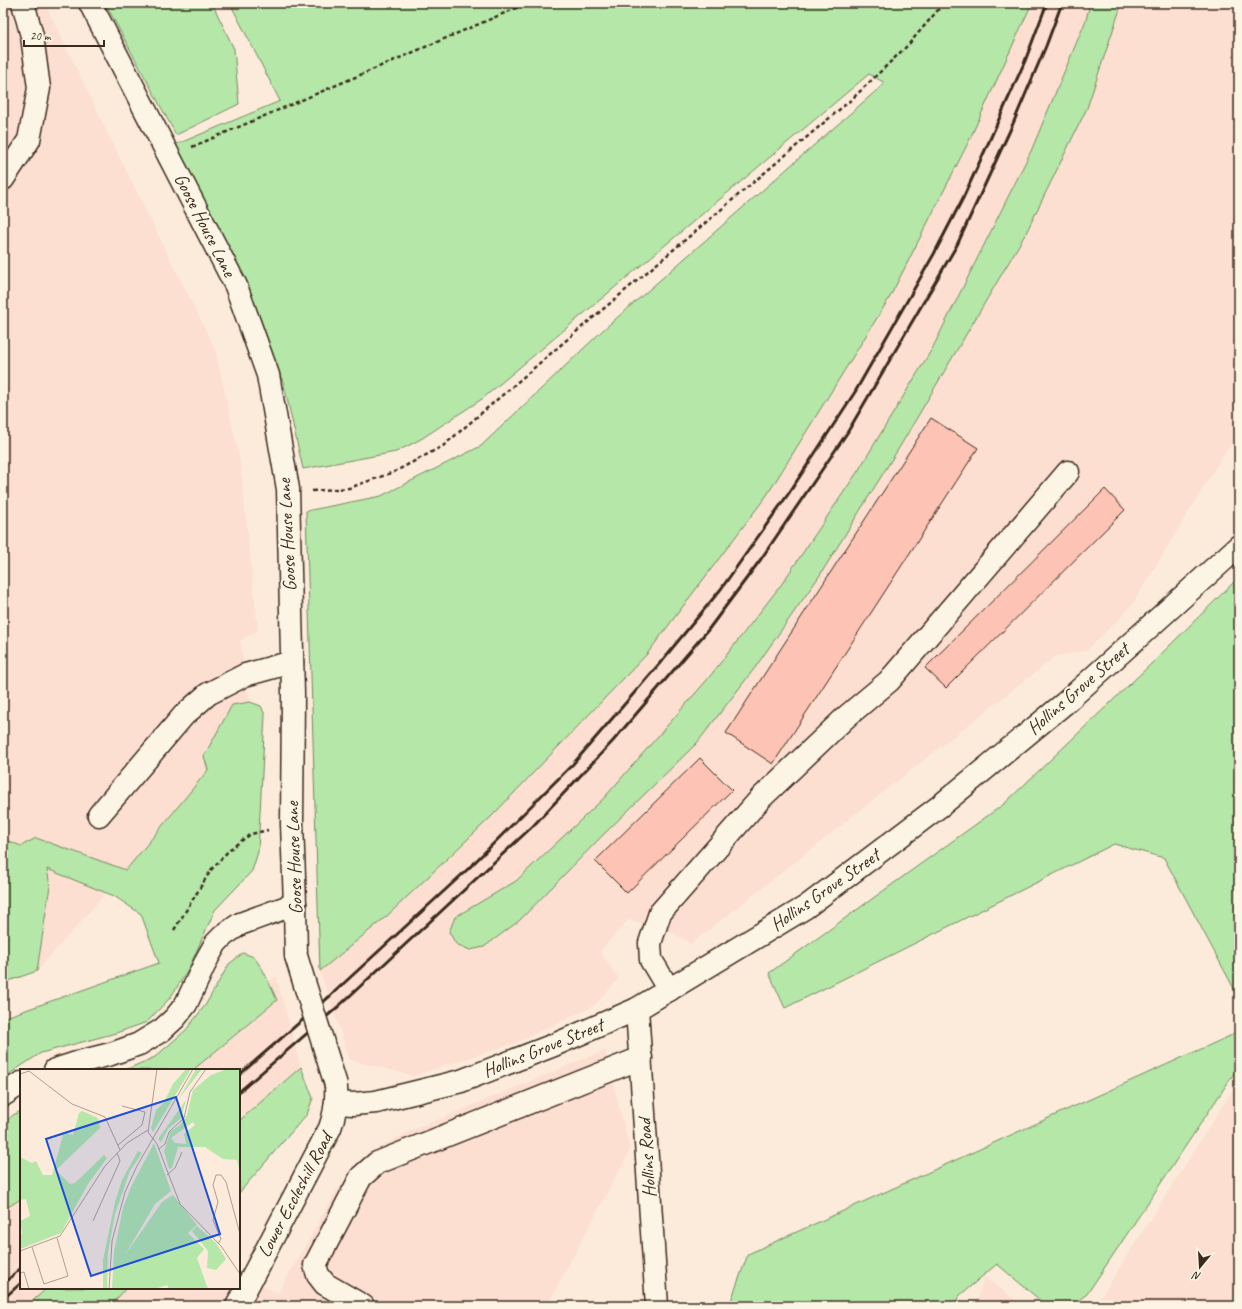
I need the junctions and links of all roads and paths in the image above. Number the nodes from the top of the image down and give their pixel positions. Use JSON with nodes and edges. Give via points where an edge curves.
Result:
{"nodes":[{"id":1,"x":23,"y":3,"type":"edge"},
{"id":2,"x":90,"y":3,"type":"edge"},
{"id":3,"x":528,"y":3,"type":"edge"},
{"id":4,"x":944,"y":3,"type":"edge"},
{"id":5,"x":169,"y":157,"type":"junction"},
{"id":6,"x":3,"y":179,"type":"edge"},
{"id":7,"x":1068,"y":472,"type":"dead end"},
{"id":8,"x":288,"y":494,"type":"junction"},
{"id":9,"x":1239,"y":546,"type":"edge"},
{"id":10,"x":292,"y":662,"type":"junction"},
{"id":11,"x":99,"y":815,"type":"dead end"},
{"id":12,"x":292,"y":824,"type":"junction"},
{"id":13,"x":295,"y":904,"type":"junction"},
{"id":14,"x":174,"y":930,"type":"dead end"},
{"id":15,"x":669,"y":990,"type":"junction"},
{"id":16,"x":637,"y":1009,"type":"junction"},
{"id":17,"x":641,"y":1058,"type":"junction"},
{"id":18,"x":58,"y":1069,"type":"edge"},
{"id":19,"x":20,"y":1084,"type":"edge"},
{"id":20,"x":336,"y":1094,"type":"junction"},
{"id":21,"x":3,"y":1095,"type":"edge"},
{"id":22,"x":236,"y":1306,"type":"edge"},
{"id":23,"x":363,"y":1306,"type":"edge"},
{"id":24,"x":657,"y":1306,"type":"edge"}],
"edges":[{"from":1,"to":6,"type":"street","via":[[32,36],[39,88],[29,140]]},
{"from":2,"to":5,"type":"street","name":"Goose House Lane"},
{"from":3,"to":5,"type":"path"},
{"from":4,"to":8,"type":"path","via":[[908,46],[852,99],[443,446],[394,472],[349,488]]},
{"from":5,"to":8,"type":"street","name":"Goose House Lane","via":[[236,286],[268,375]]},
{"from":7,"to":15,"type":"street","via":[[889,681],[846,717],[761,798],[660,913],[650,943],[651,960]]},
{"from":8,"to":10,"type":"street","name":"Goose House Lane"},
{"from":9,"to":15,"type":"street","name":"Hollins Grove Street","via":[[1065,703],[940,806],[806,907]]},
{"from":10,"to":11,"type":"street","via":[[245,675],[208,694],[184,715]]},
{"from":10,"to":12,"type":"street","name":"Goose House Lane"},
{"from":12,"to":13,"type":"street","name":"Goose House Lane"},
{"from":12,"to":14,"type":"path","via":[[251,834],[230,848],[211,870]]},
{"from":13,"to":18,"type":"street","via":[[240,924],[224,935],[208,956],[186,1004],[176,1018],[162,1030],[139,1044]]},
{"from":13,"to":20,"type":"street","name":"Goose House Lane","bridge":true,"via":[[296,956]]},
{"from":15,"to":16,"type":"street","name":"Hollins Grove Street"},
{"from":16,"to":17,"type":"street","name":"Hollins Road"},
{"from":16,"to":20,"type":"street","name":"Hollins Grove Street","via":[[461,1081],[376,1102],[353,1104]]},
{"from":17,"to":23,"type":"street","via":[[377,1163],[361,1177],[315,1264],[318,1275],[325,1284]]},
{"from":17,"to":24,"type":"street","name":"Hollins Road"},
{"from":19,"to":21,"type":"street"},
{"from":20,"to":22,"type":"street","name":"Lower Eccleshill Road","via":[[335,1116],[330,1128]]}]}
